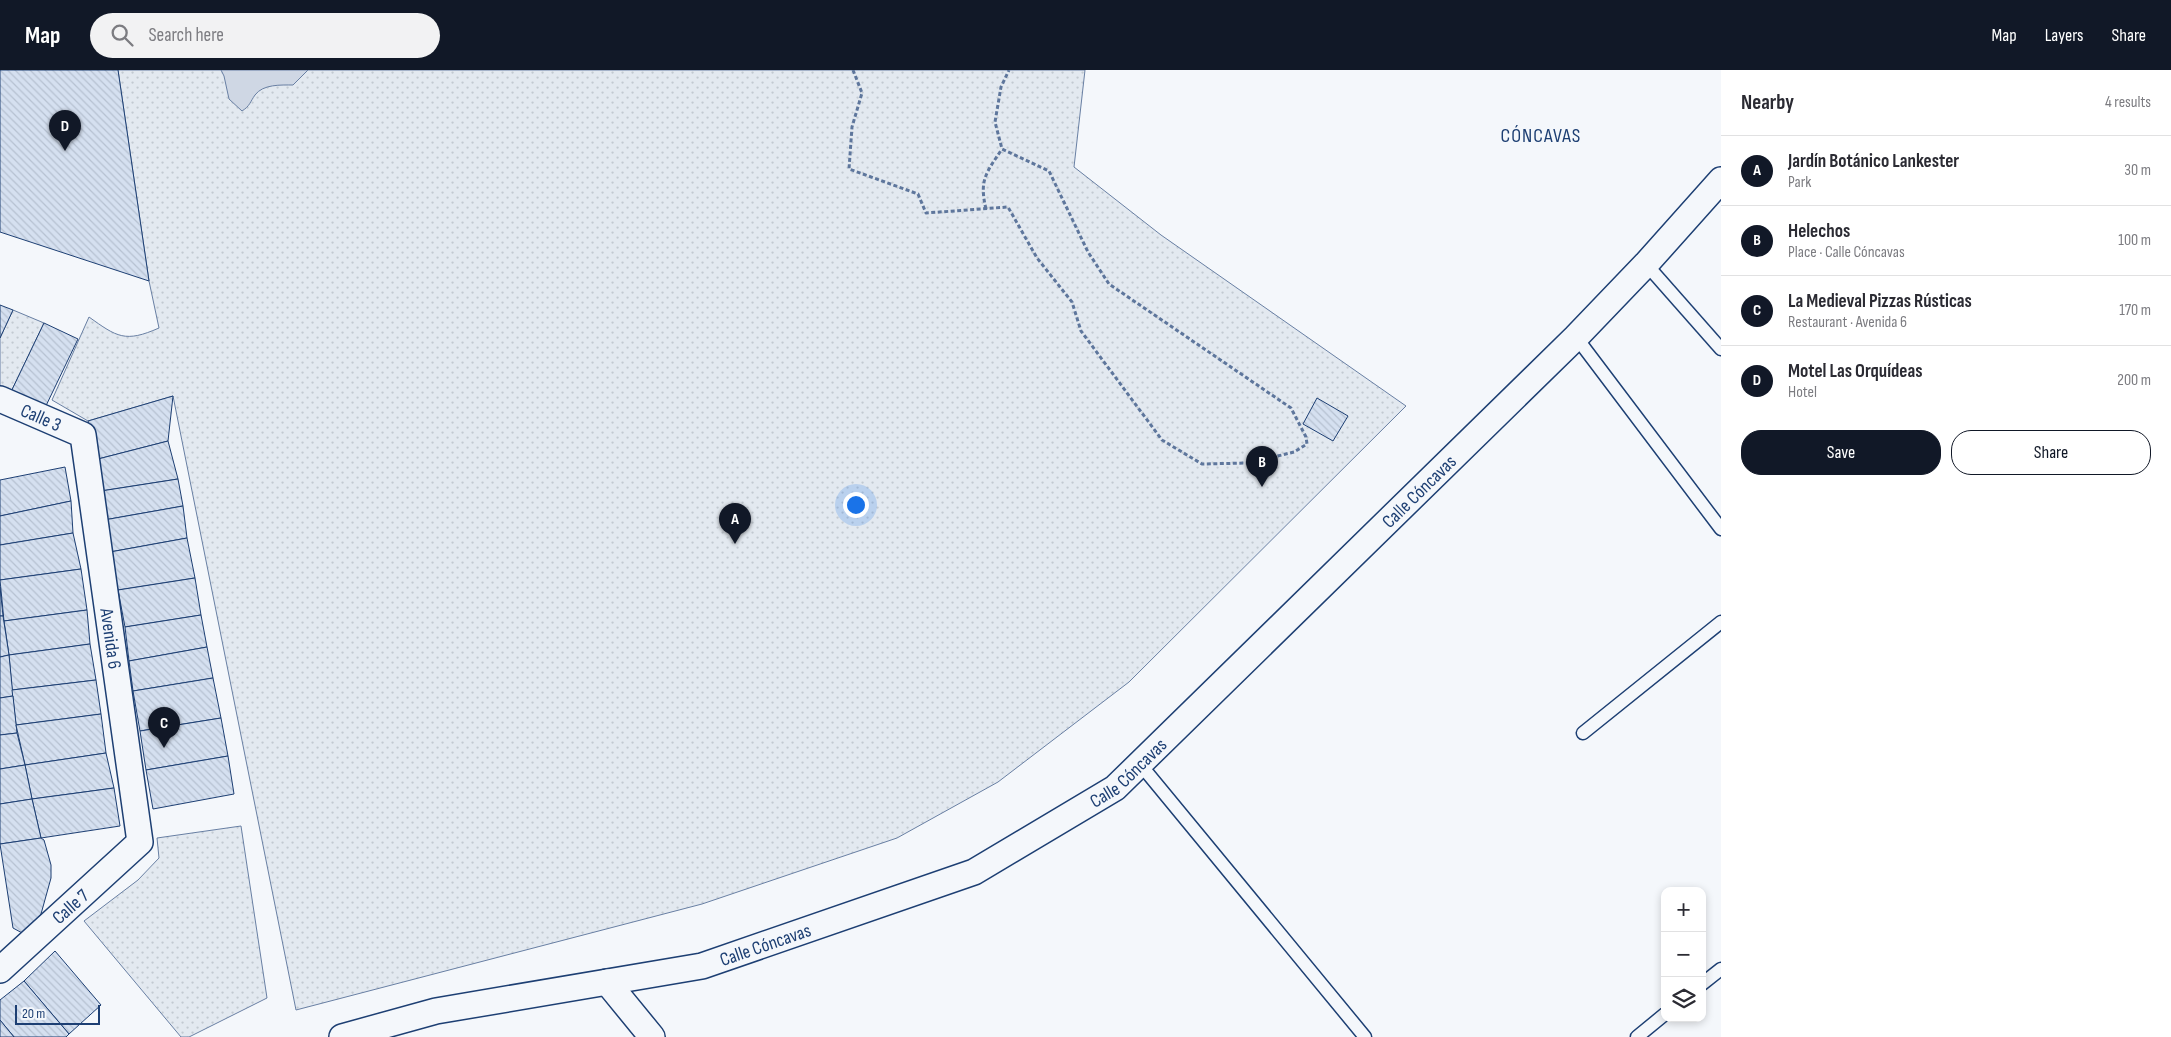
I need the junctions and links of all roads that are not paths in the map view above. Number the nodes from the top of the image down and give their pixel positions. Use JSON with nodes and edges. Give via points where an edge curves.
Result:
{"nodes":[{"id":1,"x":1721,"y":180,"type":"edge"},
{"id":2,"x":1646,"y":264,"type":"junction"},
{"id":3,"x":1576,"y":337,"type":"junction"},
{"id":4,"x":1721,"y":349,"type":"edge"},
{"id":5,"x":0,"y":399,"type":"edge"},
{"id":6,"x":83,"y":434,"type":"joint"},
{"id":7,"x":1721,"y":529,"type":"edge"},
{"id":8,"x":1721,"y":622,"type":"edge"},
{"id":9,"x":1583,"y":733,"type":"dead end"},
{"id":10,"x":1140,"y":764,"type":"junction"},
{"id":11,"x":140,"y":842,"type":"joint"},
{"id":12,"x":1,"y":968,"type":"edge"},
{"id":13,"x":1721,"y":968,"type":"edge"},
{"id":14,"x":1706,"y":981,"type":"edge"},
{"id":15,"x":607,"y":982,"type":"junction"},
{"id":16,"x":1661,"y":1017,"type":"edge"},
{"id":17,"x":342,"y":1037,"type":"edge"},
{"id":18,"x":652,"y":1037,"type":"edge"},
{"id":19,"x":1366,"y":1037,"type":"edge"},
{"id":20,"x":1637,"y":1037,"type":"edge"}],
"edges":[{"from":1,"to":2,"type":"street","name":"Calle Cóncavas"},
{"from":2,"to":3,"type":"street","name":"Calle Cóncavas"},
{"from":2,"to":4,"type":"lane"},
{"from":3,"to":7,"type":"lane"},
{"from":3,"to":10,"type":"street","name":"Calle Cóncavas"},
{"from":5,"to":6,"type":"street","name":"Calle 3"},
{"from":6,"to":11,"type":"street","name":"Avenida 6"},
{"from":8,"to":9,"type":"lane"},
{"from":10,"to":15,"type":"street","name":"Calle Cóncavas","via":[[1115,788],[974,872],[702,966]]},
{"from":10,"to":19,"type":"lane"},
{"from":11,"to":12,"type":"street","name":"Calle 7"},
{"from":13,"to":14,"type":"lane"},
{"from":15,"to":17,"type":"street","name":"Calle Cóncavas","via":[[436,1011]]},
{"from":15,"to":18,"type":"street"},
{"from":16,"to":20,"type":"lane"}]}
